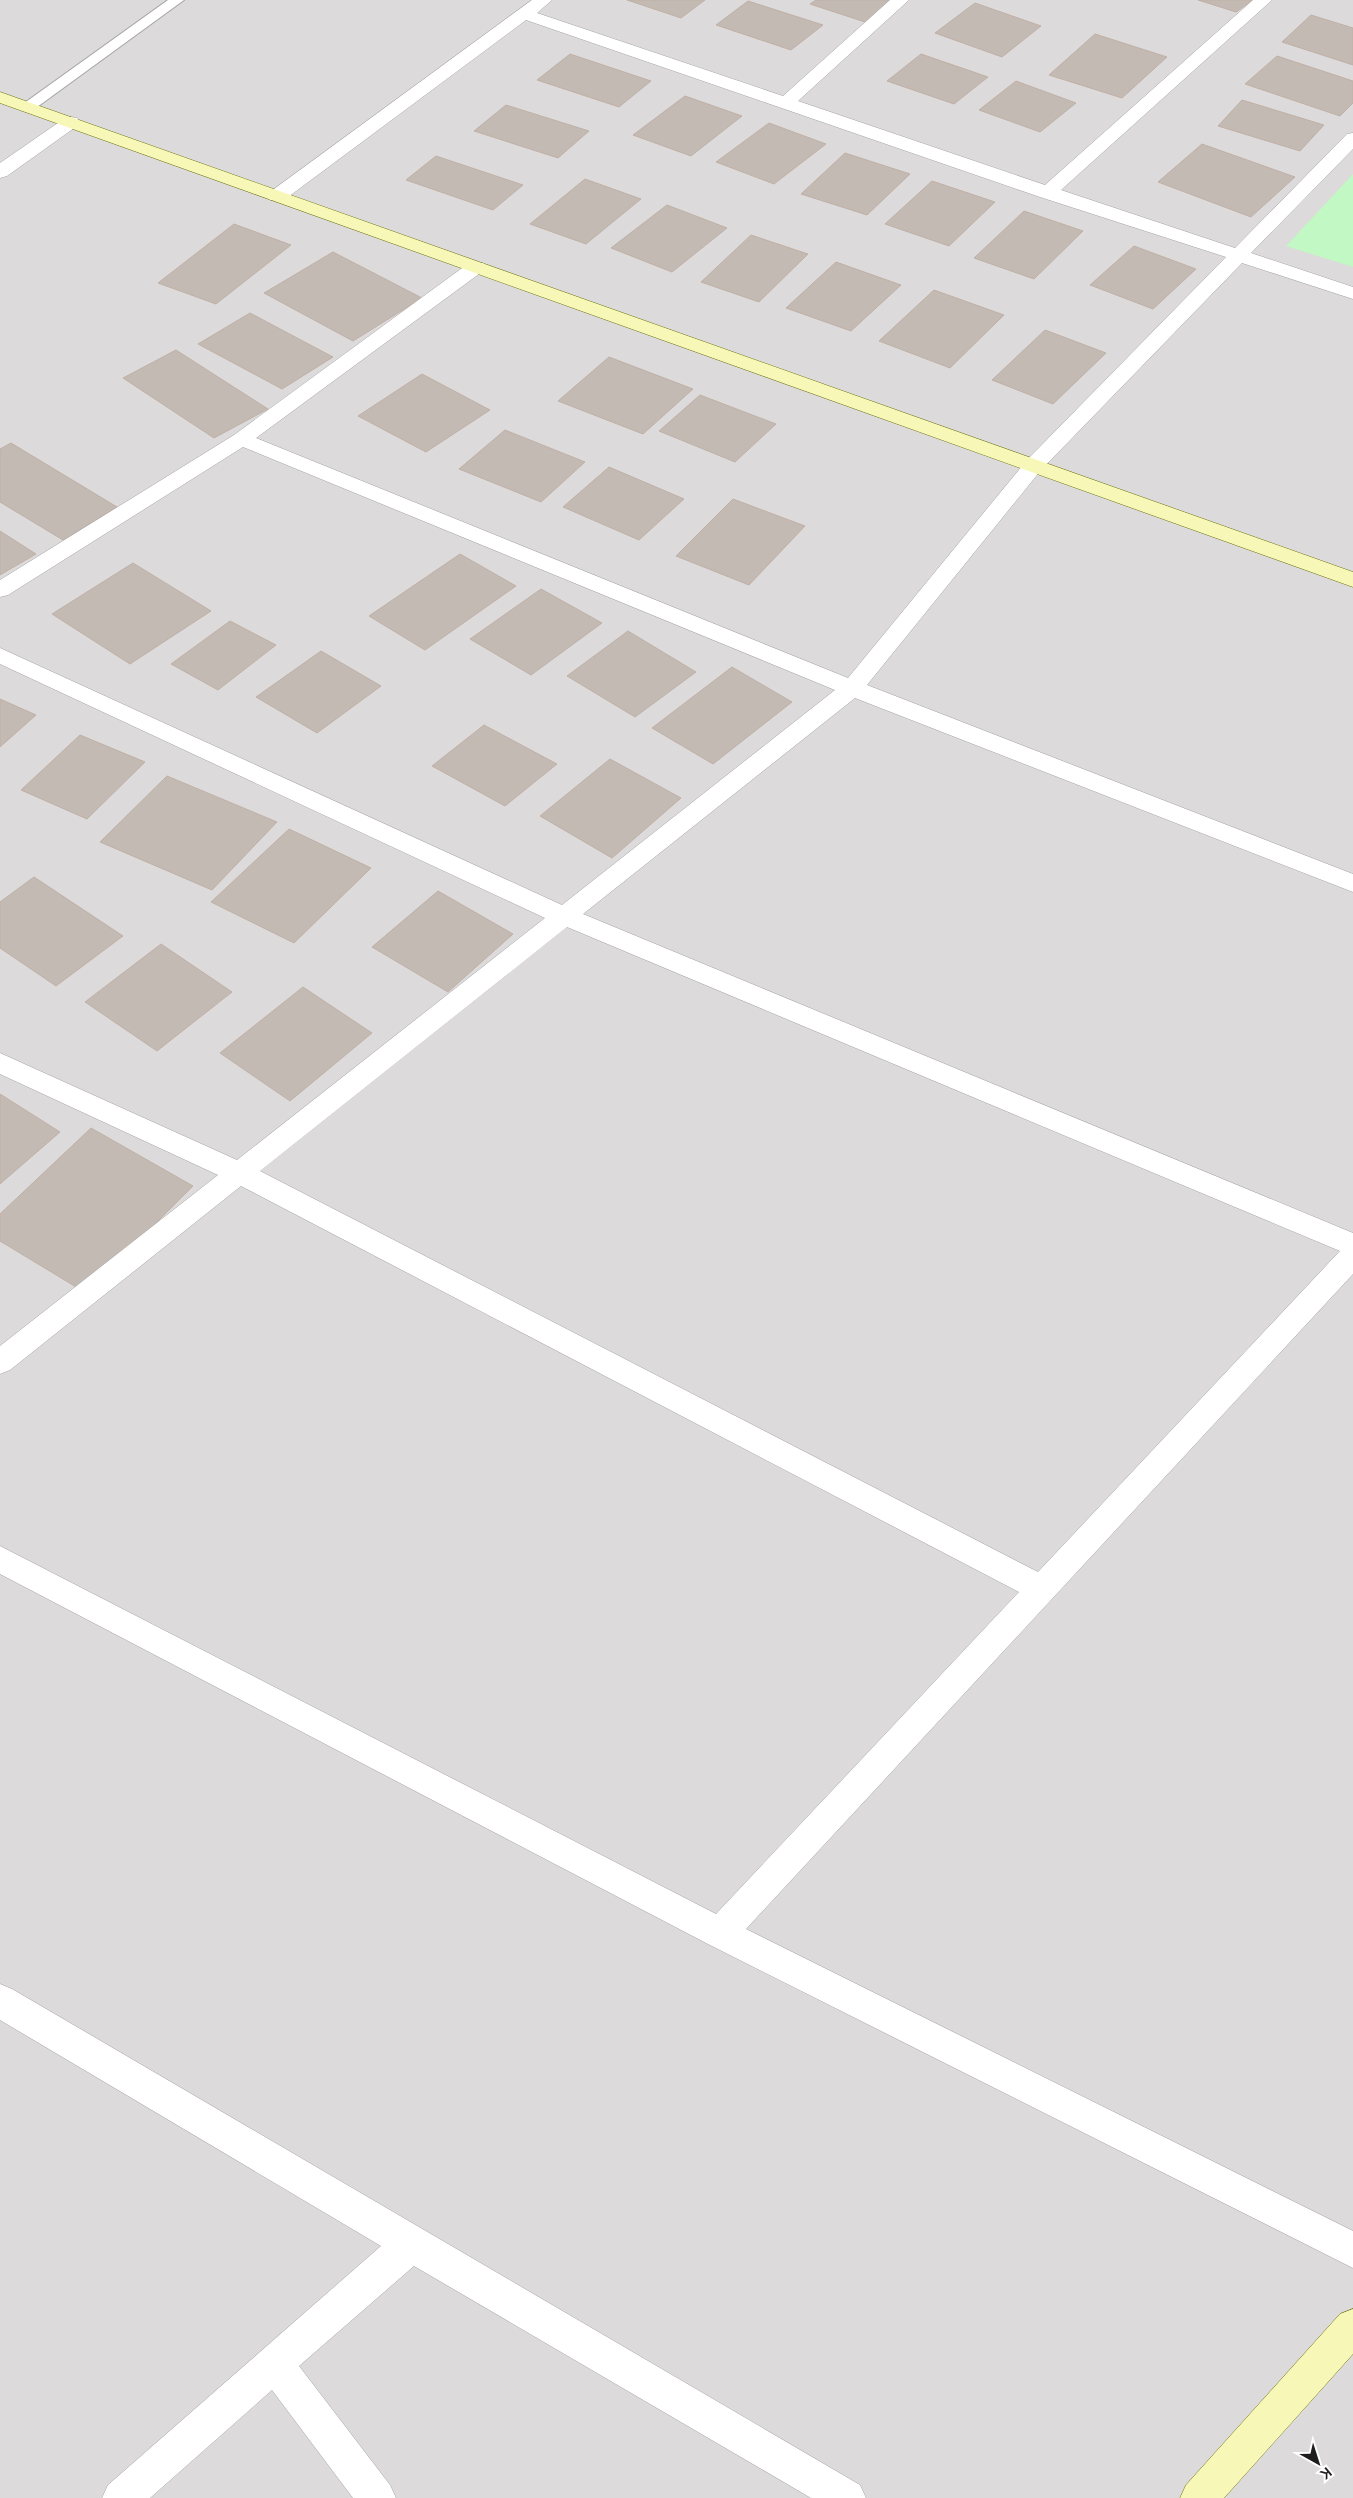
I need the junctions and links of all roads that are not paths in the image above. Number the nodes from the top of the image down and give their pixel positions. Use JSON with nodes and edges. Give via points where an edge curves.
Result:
{"nodes":[{"id":1,"x":177,"y":0,"type":"edge"},
{"id":2,"x":543,"y":0,"type":"edge"},
{"id":3,"x":900,"y":0,"type":"edge"},
{"id":4,"x":1263,"y":0,"type":"edge"},
{"id":5,"x":524,"y":14,"type":"junction"},
{"id":6,"x":0,"y":97,"type":"edge"},
{"id":7,"x":787,"y":102,"type":"junction"},
{"id":8,"x":28,"y":107,"type":"junction"},
{"id":9,"x":71,"y":122,"type":"junction"},
{"id":10,"x":1353,"y":138,"type":"edge"},
{"id":11,"x":0,"y":172,"type":"edge"},
{"id":12,"x":1047,"y":193,"type":"junction"},
{"id":13,"x":277,"y":196,"type":"junction"},
{"id":14,"x":1239,"y":256,"type":"junction"},
{"id":15,"x":476,"y":267,"type":"junction"},
{"id":16,"x":1353,"y":292,"type":"edge"},
{"id":17,"x":241,"y":439,"type":"junction"},
{"id":18,"x":1034,"y":465,"type":"junction"},
{"id":19,"x":1353,"y":580,"type":"edge"},
{"id":20,"x":0,"y":590,"type":"edge"},
{"id":21,"x":0,"y":655,"type":"edge"},
{"id":22,"x":852,"y":688,"type":"junction"},
{"id":23,"x":1353,"y":883,"type":"edge"},
{"id":24,"x":564,"y":916,"type":"junction"},
{"id":25,"x":0,"y":1063,"type":"edge"},
{"id":26,"x":240,"y":1173,"type":"junction"},
{"id":27,"x":1353,"y":1245,"type":"edge"},
{"id":28,"x":1353,"y":1256,"type":"edge"},
{"id":29,"x":0,"y":1362,"type":"edge"},
{"id":30,"x":0,"y":1560,"type":"edge"},
{"id":31,"x":1042,"y":1589,"type":"junction"},
{"id":32,"x":720,"y":1933,"type":"junction"},
{"id":33,"x":0,"y":2001,"type":"edge"},
{"id":34,"x":410,"y":2244,"type":"junction"},
{"id":35,"x":1353,"y":2250,"type":"edge"},
{"id":36,"x":1353,"y":2328,"type":"edge"},
{"id":37,"x":274,"y":2363,"type":"junction"},
{"id":38,"x":121,"y":2498,"type":"edge"},
{"id":39,"x":377,"y":2498,"type":"edge"},
{"id":40,"x":847,"y":2498,"type":"edge"},
{"id":41,"x":1199,"y":2498,"type":"edge"}],
"edges":[{"from":1,"to":8,"type":"lane"},
{"from":2,"to":5,"type":"street"},
{"from":3,"to":7,"type":"street"},
{"from":4,"to":12,"type":"street"},
{"from":5,"to":7,"type":"street"},
{"from":5,"to":13,"type":"street"},
{"from":6,"to":8,"type":"street"},
{"from":7,"to":12,"type":"street"},
{"from":8,"to":9,"type":"street"},
{"from":9,"to":11,"type":"street"},
{"from":9,"to":13,"type":"street"},
{"from":10,"to":14,"type":"street"},
{"from":12,"to":14,"type":"street"},
{"from":13,"to":15,"type":"street"},
{"from":14,"to":16,"type":"street"},
{"from":14,"to":18,"type":"street"},
{"from":15,"to":17,"type":"street"},
{"from":15,"to":18,"type":"street"},
{"from":17,"to":20,"type":"street"},
{"from":17,"to":22,"type":"street"},
{"from":18,"to":19,"type":"street"},
{"from":18,"to":22,"type":"street"},
{"from":21,"to":24,"type":"street"},
{"from":22,"to":23,"type":"street"},
{"from":22,"to":24,"type":"street"},
{"from":24,"to":26,"type":"street"},
{"from":24,"to":27,"type":"street"},
{"from":25,"to":26,"type":"street"},
{"from":26,"to":29,"type":"street"},
{"from":26,"to":31,"type":"street"},
{"from":28,"to":31,"type":"street"},
{"from":30,"to":32,"type":"street"},
{"from":31,"to":32,"type":"street"},
{"from":32,"to":35,"type":"street"},
{"from":33,"to":34,"type":"street"},
{"from":34,"to":37,"type":"street"},
{"from":34,"to":40,"type":"street"},
{"from":36,"to":41,"type":"street"},
{"from":37,"to":38,"type":"street"},
{"from":37,"to":39,"type":"street"}]}
